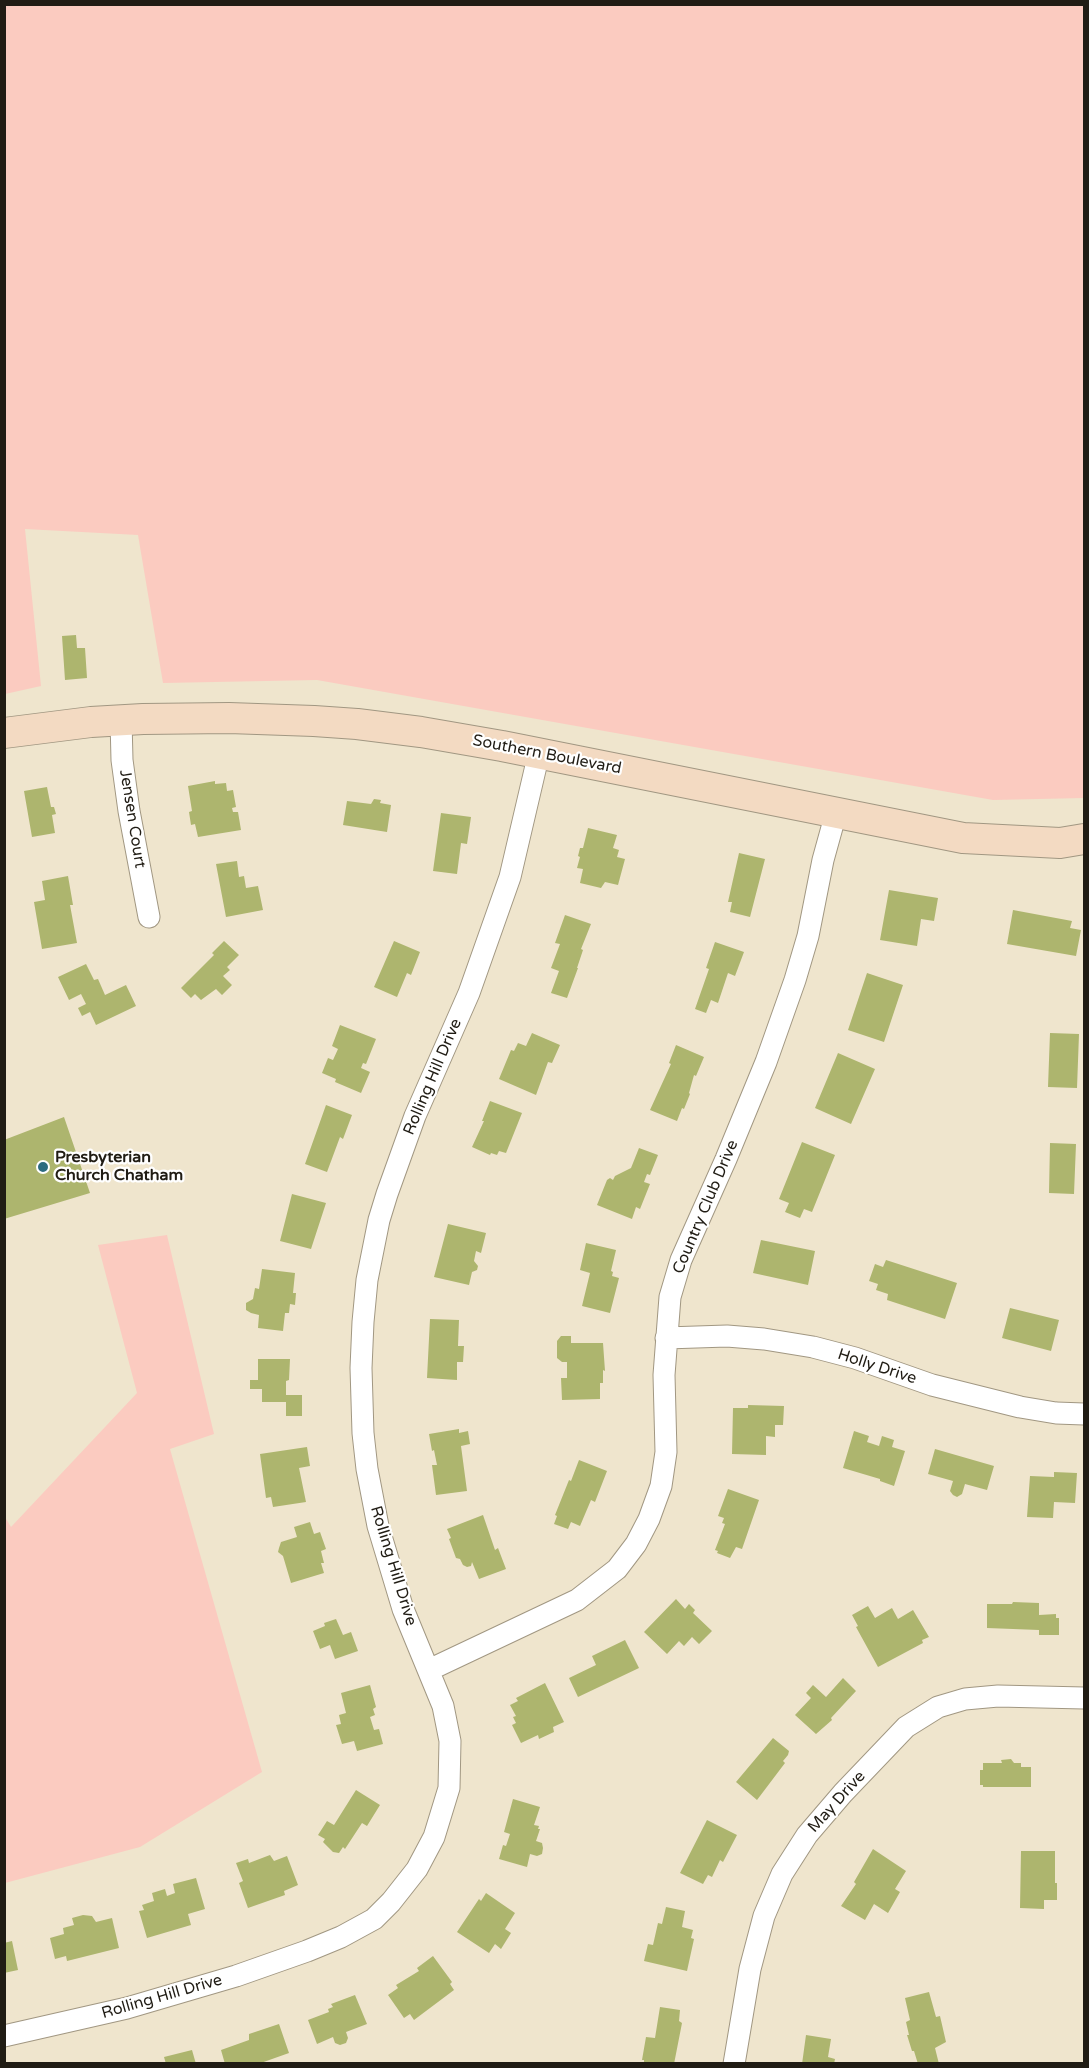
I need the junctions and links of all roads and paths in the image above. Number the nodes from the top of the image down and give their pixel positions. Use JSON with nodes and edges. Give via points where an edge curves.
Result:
{"nodes":[{"id":1,"x":121,"y":720,"type":"junction"},
{"id":2,"x":4,"y":733,"type":"edge"},
{"id":3,"x":539,"y":753,"type":"junction"},
{"id":4,"x":836,"y":813,"type":"junction"},
{"id":5,"x":1084,"y":839,"type":"edge"},
{"id":6,"x":149,"y":917,"type":"dead end"},
{"id":7,"x":666,"y":1338,"type":"junction"},
{"id":8,"x":1084,"y":1414,"type":"edge"},
{"id":9,"x":429,"y":1670,"type":"junction"},
{"id":10,"x":1084,"y":1698,"type":"edge"},
{"id":11,"x":4,"y":2036,"type":"edge"},
{"id":12,"x":734,"y":2064,"type":"edge"}],
"edges":[{"from":1,"to":2,"type":"main road","name":"Southern Boulevard"},
{"from":1,"to":3,"type":"main road","name":"Southern Boulevard","via":[[325,721],[421,732]]},
{"from":1,"to":6,"type":"street","name":"Jensen Court","via":[[129,811]]},
{"from":3,"to":4,"type":"main road","name":"Southern Boulevard"},
{"from":3,"to":9,"type":"street","name":"Rolling Hill Drive","via":[[510,877],[469,993],[398,1161],[379,1220],[368,1280],[361,1368],[367,1469],[388,1562]]},
{"from":4,"to":5,"type":"main road","name":"Southern Boulevard","via":[[963,838],[1060,843]]},
{"from":4,"to":7,"type":"street","name":"Country Club Drive","via":[[795,980],[766,1062],[681,1260],[670,1298]]},
{"from":7,"to":8,"type":"street","name":"Holly Drive","via":[[727,1336],[813,1347],[932,1385],[1056,1413]]},
{"from":7,"to":9,"type":"street","name":"Country Club Drive","via":[[664,1472],[650,1519],[636,1544],[617,1569],[577,1600]]},
{"from":9,"to":11,"type":"street","name":"Rolling Hill Drive","via":[[450,1741],[449,1788],[434,1837],[417,1869],[374,1919],[341,1937],[236,1976],[127,2008]]},
{"from":10,"to":12,"type":"street","name":"May Drive","via":[[998,1696],[949,1703],[921,1716],[882,1752],[807,1835],[782,1874],[764,1916],[750,1969]]}]}
